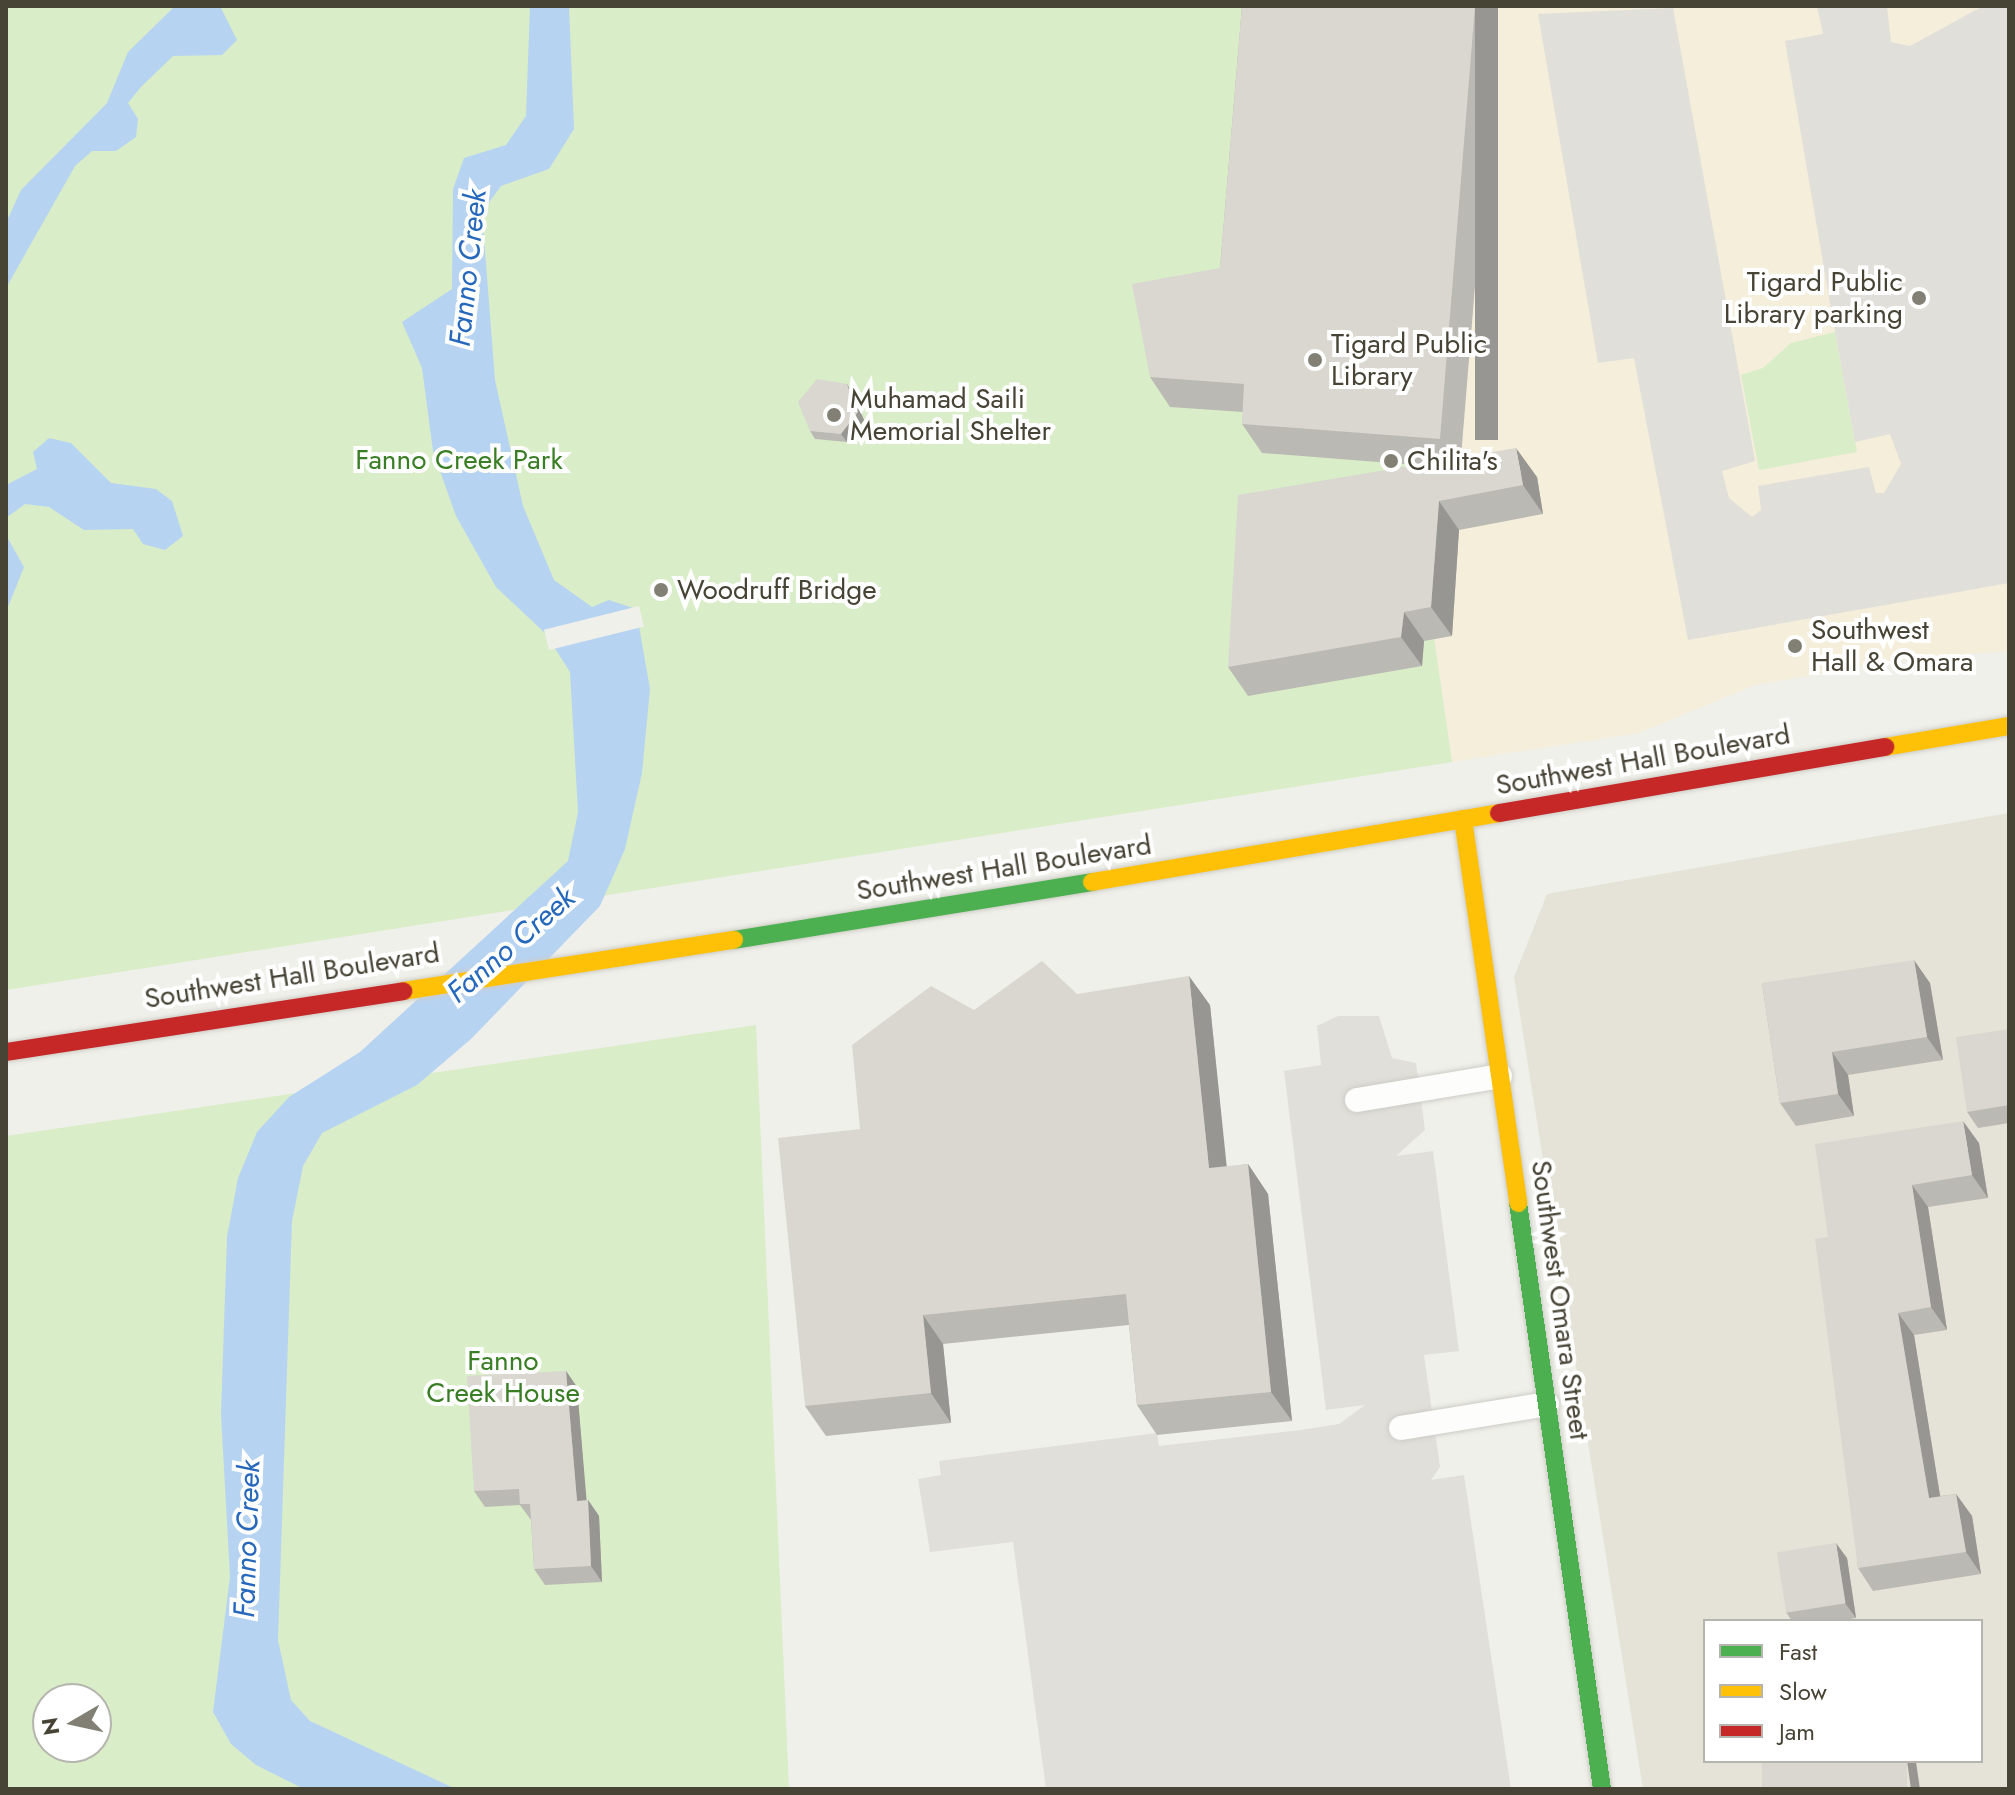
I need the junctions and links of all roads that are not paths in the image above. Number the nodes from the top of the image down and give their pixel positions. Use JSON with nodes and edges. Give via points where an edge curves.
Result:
{"nodes":[{"id":1,"x":2009,"y":726,"type":"edge"},
{"id":2,"x":1463,"y":819,"type":"junction"},
{"id":3,"x":6,"y":1052,"type":"edge"},
{"id":4,"x":1500,"y":1076,"type":"junction"},
{"id":5,"x":1357,"y":1100,"type":"dead end"},
{"id":6,"x":1547,"y":1404,"type":"junction"},
{"id":7,"x":1401,"y":1428,"type":"dead end"},
{"id":8,"x":1602,"y":1789,"type":"edge"}],
"edges":[{"from":1,"to":2,"type":"main road","name":"Southwest Hall Boulevard"},
{"from":2,"to":3,"type":"main road","name":"Southwest Hall Boulevard","via":[[903,914],[310,1000]]},
{"from":2,"to":4,"type":"main road","name":"Southwest Omara Street"},
{"from":4,"to":5,"type":"lane"},
{"from":4,"to":6,"type":"main road","name":"Southwest Omara Street"},
{"from":6,"to":7,"type":"lane"},
{"from":6,"to":8,"type":"main road","name":"Southwest Omara Street"}]}
